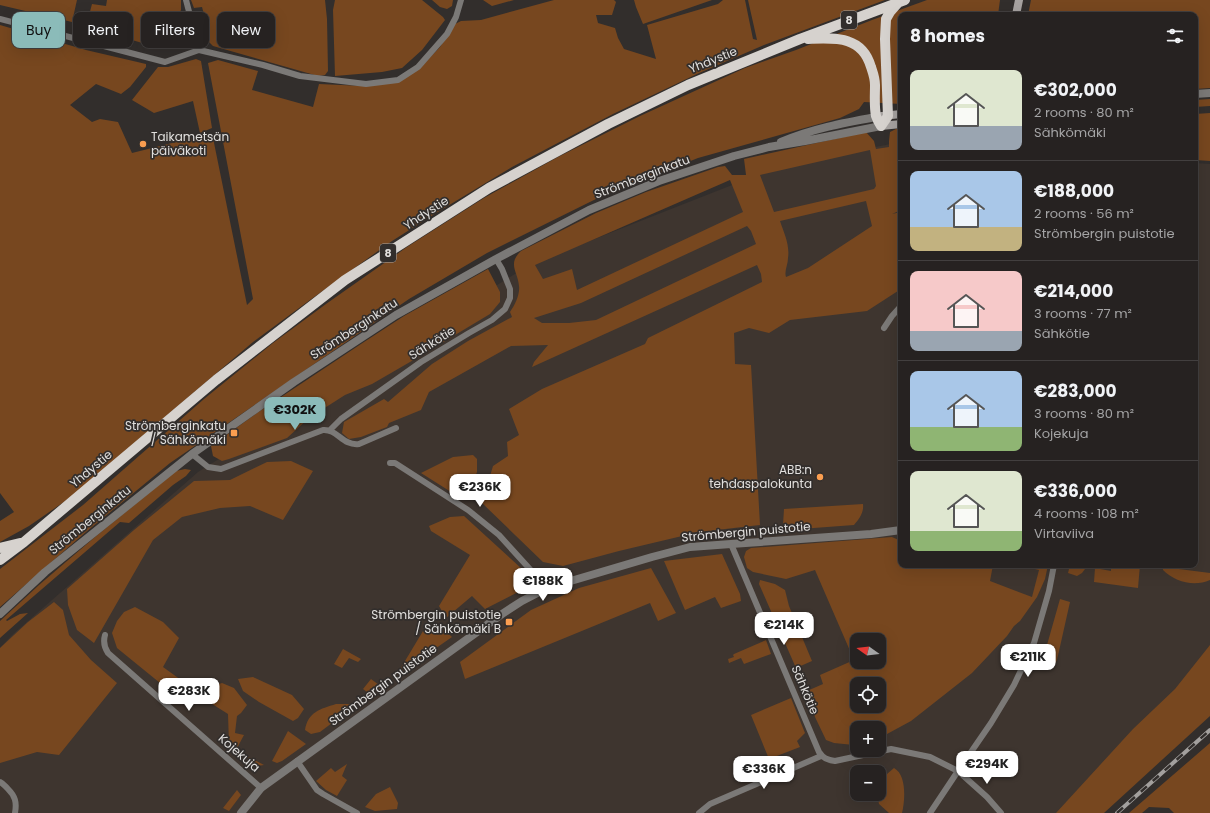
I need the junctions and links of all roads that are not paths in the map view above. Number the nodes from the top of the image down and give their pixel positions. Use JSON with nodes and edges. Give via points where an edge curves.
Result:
{"nodes":[{"id":1,"x":186,"y":0,"type":"edge"},
{"id":2,"x":461,"y":0,"type":"edge"},
{"id":3,"x":1019,"y":0,"type":"edge"},
{"id":4,"x":902,"y":1,"type":"edge"},
{"id":5,"x":1017,"y":12,"type":"edge"},
{"id":6,"x":0,"y":19,"type":"edge"},
{"id":7,"x":800,"y":39,"type":"junction"},
{"id":8,"x":199,"y":50,"type":"junction"},
{"id":9,"x":1210,"y":93,"type":"edge"},
{"id":10,"x":1198,"y":94,"type":"edge"},
{"id":11,"x":898,"y":114,"type":"edge"},
{"id":12,"x":888,"y":116,"type":"junction"},
{"id":13,"x":876,"y":117,"type":"junction"},
{"id":14,"x":898,"y":124,"type":"edge"},
{"id":15,"x":882,"y":126,"type":"junction"},
{"id":16,"x":769,"y":147,"type":"junction"},
{"id":17,"x":496,"y":259,"type":"junction"},
{"id":18,"x":898,"y":309,"type":"edge"},
{"id":19,"x":884,"y":328,"type":"dead end"},
{"id":20,"x":396,"y":428,"type":"dead end"},
{"id":21,"x":330,"y":430,"type":"junction"},
{"id":22,"x":192,"y":454,"type":"junction"},
{"id":23,"x":390,"y":463,"type":"dead end"},
{"id":24,"x":898,"y":530,"type":"edge"},
{"id":25,"x":24,"y":542,"type":"junction"},
{"id":26,"x":730,"y":544,"type":"junction"},
{"id":27,"x":0,"y":548,"type":"edge"},
{"id":28,"x":0,"y":560,"type":"edge"},
{"id":29,"x":1053,"y":568,"type":"edge"},
{"id":30,"x":547,"y":588,"type":"junction"},
{"id":31,"x":0,"y":614,"type":"edge"},
{"id":32,"x":104,"y":635,"type":"dead end"},
{"id":33,"x":821,"y":756,"type":"junction"},
{"id":34,"x":297,"y":761,"type":"junction"},
{"id":35,"x":958,"y":771,"type":"junction"},
{"id":36,"x":0,"y":782,"type":"edge"},
{"id":37,"x":261,"y":788,"type":"junction"},
{"id":38,"x":15,"y":813,"type":"edge"},
{"id":39,"x":241,"y":813,"type":"edge"},
{"id":40,"x":357,"y":813,"type":"edge"},
{"id":41,"x":699,"y":813,"type":"edge"},
{"id":42,"x":930,"y":813,"type":"edge"},
{"id":43,"x":1001,"y":813,"type":"edge"}],
"edges":[{"from":1,"to":8,"type":"street"},
{"from":2,"to":8,"type":"street","via":[[448,34],[418,67],[398,80],[366,84],[300,76]]},
{"from":3,"to":5,"type":"main road"},
{"from":4,"to":7,"type":"highway","name":"Yhdystie","number":"8"},
{"from":4,"to":12,"type":"highway","via":[[886,19]]},
{"from":6,"to":8,"type":"street","via":[[164,62]]},
{"from":7,"to":13,"type":"highway","via":[[834,38],[854,43],[862,50],[868,57],[875,80]]},
{"from":7,"to":25,"type":"highway","name":"Yhdystie","number":"8","via":[[688,85],[601,127],[489,188],[345,280],[216,380]]},
{"from":9,"to":10,"type":"street"},
{"from":11,"to":12,"type":"main road","name":"Strömberginkatu"},
{"from":12,"to":13,"type":"main road","name":"Strömberginkatu"},
{"from":12,"to":15,"type":"highway"},
{"from":13,"to":15,"type":"highway"},
{"from":13,"to":16,"type":"street","name":"Strömberginkatu","via":[[824,127]]},
{"from":14,"to":15,"type":"main road","name":"Strömberginkatu"},
{"from":15,"to":16,"type":"street","name":"Strömberginkatu"},
{"from":16,"to":17,"type":"street","name":"Strömberginkatu","via":[[652,184],[589,210]]},
{"from":17,"to":21,"type":"street","name":"Sähkötie","via":[[510,289],[510,298],[505,309],[492,320],[421,362],[341,419]]},
{"from":17,"to":22,"type":"street","name":"Strömberginkatu","via":[[396,315],[294,382]]},
{"from":18,"to":19,"type":"street"},
{"from":20,"to":21,"type":"street","via":[[359,444],[348,443]]},
{"from":21,"to":22,"type":"street","via":[[323,430],[221,469],[208,467]]},
{"from":22,"to":31,"type":"street","name":"Strömberginkatu","via":[[45,572]]},
{"from":23,"to":30,"type":"street","via":[[395,463],[468,510],[499,535]]},
{"from":24,"to":26,"type":"street","name":"Strömbergin puistotie"},
{"from":25,"to":27,"type":"highway"},
{"from":25,"to":28,"type":"highway","name":"Yhdystie","number":"8"},
{"from":26,"to":30,"type":"street","name":"Strömbergin puistotie","via":[[690,547]]},
{"from":26,"to":33,"type":"street","name":"Sähkötie"},
{"from":29,"to":35,"type":"street","via":[[1034,643],[1014,685]]},
{"from":30,"to":34,"type":"street","name":"Strömbergin puistotie","via":[[502,614]]},
{"from":32,"to":37,"type":"street","name":"Kojekuja","via":[[103,641],[108,652]]},
{"from":33,"to":35,"type":"street","via":[[835,761],[891,749],[930,757]]},
{"from":33,"to":41,"type":"street","via":[[710,804]]},
{"from":34,"to":37,"type":"street","name":"Strömbergin puistotie"},
{"from":34,"to":40,"type":"street","via":[[317,790]]},
{"from":35,"to":42,"type":"street"},
{"from":35,"to":43,"type":"street"},
{"from":36,"to":38,"type":"street","via":[[14,795],[17,805]]},
{"from":37,"to":39,"type":"street","name":"Strömbergin puistotie"}]}
